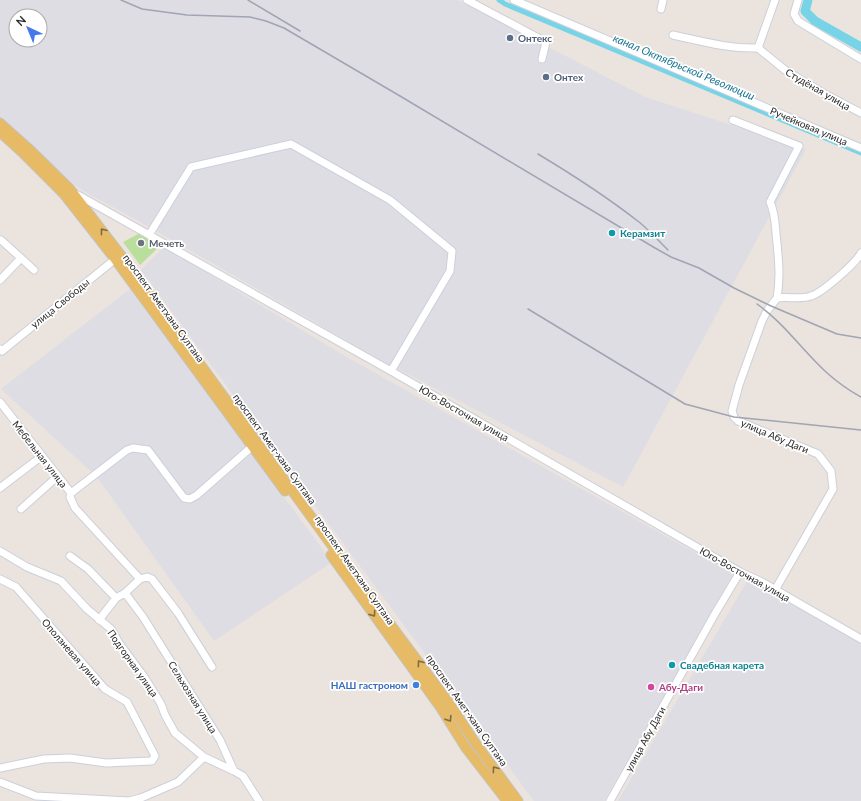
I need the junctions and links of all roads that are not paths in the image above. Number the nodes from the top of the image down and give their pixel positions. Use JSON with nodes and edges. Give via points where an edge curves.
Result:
{"nodes":[{"id":1,"x":467,"y":0,"type":"edge"},
{"id":2,"x":514,"y":0,"type":"edge"},
{"id":3,"x":663,"y":0,"type":"edge"},
{"id":4,"x":775,"y":0,"type":"edge"},
{"id":5,"x":798,"y":0,"type":"edge"},
{"id":6,"x":661,"y":9,"type":"dead end"},
{"id":7,"x":673,"y":34,"type":"dead end"},
{"id":8,"x":758,"y":48,"type":"junction"},
{"id":9,"x":542,"y":59,"type":"dead end"},
{"id":10,"x":861,"y":59,"type":"edge"},
{"id":11,"x":861,"y":113,"type":"edge"},
{"id":12,"x":733,"y":120,"type":"dead end"},
{"id":13,"x":0,"y":123,"type":"edge"},
{"id":14,"x":0,"y":132,"type":"edge"},
{"id":15,"x":861,"y":148,"type":"edge"},
{"id":16,"x":64,"y":194,"type":"junction"},
{"id":17,"x":74,"y":194,"type":"junction"},
{"id":18,"x":149,"y":235,"type":"junction"},
{"id":19,"x":0,"y":240,"type":"edge"},
{"id":20,"x":861,"y":253,"type":"edge"},
{"id":21,"x":117,"y":257,"type":"junction"},
{"id":22,"x":21,"y":258,"type":"junction"},
{"id":23,"x":34,"y":270,"type":"dead end"},
{"id":24,"x":0,"y":280,"type":"edge"},
{"id":25,"x":777,"y":298,"type":"junction"},
{"id":26,"x":0,"y":349,"type":"edge"},
{"id":27,"x":392,"y":371,"type":"junction"},
{"id":28,"x":0,"y":402,"type":"edge"},
{"id":29,"x":254,"y":444,"type":"junction"},
{"id":30,"x":42,"y":456,"type":"junction"},
{"id":31,"x":58,"y":476,"type":"junction"},
{"id":32,"x":0,"y":488,"type":"edge"},
{"id":33,"x":71,"y":493,"type":"junction"},
{"id":34,"x":21,"y":509,"type":"dead end"},
{"id":35,"x":0,"y":551,"type":"edge"},
{"id":36,"x":70,"y":556,"type":"dead end"},
{"id":37,"x":740,"y":572,"type":"junction"},
{"id":38,"x":0,"y":579,"type":"edge"},
{"id":39,"x":140,"y":579,"type":"junction"},
{"id":40,"x":775,"y":590,"type":"junction"},
{"id":41,"x":125,"y":593,"type":"junction"},
{"id":42,"x":116,"y":598,"type":"junction"},
{"id":43,"x":100,"y":620,"type":"junction"},
{"id":44,"x":861,"y":639,"type":"edge"},
{"id":45,"x":212,"y":667,"type":"dead end"},
{"id":46,"x":204,"y":757,"type":"junction"},
{"id":47,"x":0,"y":768,"type":"edge"},
{"id":48,"x":234,"y":772,"type":"junction"},
{"id":49,"x":0,"y":782,"type":"edge"},
{"id":50,"x":259,"y":801,"type":"edge"},
{"id":51,"x":507,"y":801,"type":"edge"},
{"id":52,"x":518,"y":801,"type":"edge"},
{"id":53,"x":610,"y":801,"type":"edge"}],
"edges":[{"from":1,"to":9,"type":"street","via":[[546,42]]},
{"from":2,"to":15,"type":"street","name":"Ручейковая улица"},
{"from":3,"to":6,"type":"street"},
{"from":4,"to":8,"type":"street"},
{"from":5,"to":10,"type":"street","via":[[794,14],[798,21]]},
{"from":7,"to":8,"type":"street","via":[[718,45]]},
{"from":8,"to":11,"type":"street","name":"Студёная улица","via":[[785,70]]},
{"from":12,"to":25,"type":"street","via":[[799,146],[770,202],[774,212],[779,257]]},
{"from":13,"to":17,"type":"main road","name":"проспект Амет-хана Султана"},
{"from":14,"to":16,"type":"main road","name":"проспект Аметхана Султана"},
{"from":16,"to":17,"type":"street","name":"Юго-Восточная улица"},
{"from":16,"to":21,"type":"main road","name":"проспект Аметхана Султана"},
{"from":17,"to":18,"type":"street","name":"Юго-Восточная улица"},
{"from":21,"to":17,"type":"main road","name":"проспект Амет-хана Султана","one_way":true},
{"from":18,"to":27,"type":"street","name":"Юго-Восточная улица"},
{"from":18,"to":27,"type":"street","via":[[191,167],[290,144],[390,200],[452,251],[450,271]]},
{"from":19,"to":22,"type":"street"},
{"from":20,"to":25,"type":"street","via":[[859,258],[812,296]]},
{"from":21,"to":26,"type":"street","name":"улица Свободы","via":[[2,351]]},
{"from":21,"to":29,"type":"main road","name":"проспект Амет-хана Султана"},
{"from":22,"to":23,"type":"street"},
{"from":22,"to":24,"type":"street"},
{"from":25,"to":40,"type":"street","name":"улица Абу Даги","via":[[762,321],[732,411],[738,421],[818,454],[831,472],[832,490]]},
{"from":27,"to":37,"type":"street","name":"Юго-Восточная улица"},
{"from":28,"to":30,"type":"street","name":"Мебельная улица"},
{"from":29,"to":33,"type":"street","via":[[190,499],[184,498],[148,450],[133,448]]},
{"from":29,"to":51,"type":"main road","name":"проспект Аметхана Султана","one_way":true,"via":[[441,708],[466,748]]},
{"from":52,"to":29,"type":"main road","name":"проспект Амет-хана Султана","one_way":true,"via":[[449,703]]},
{"from":30,"to":31,"type":"street","name":"Мебельная улица"},
{"from":30,"to":32,"type":"street"},
{"from":31,"to":33,"type":"street","name":"Мебельная улица"},
{"from":31,"to":34,"type":"street"},
{"from":33,"to":39,"type":"street","name":"Мебельная улица","via":[[70,498],[75,508]]},
{"from":35,"to":43,"type":"street","name":"Подгорная улица","via":[[27,567],[61,582]]},
{"from":36,"to":42,"type":"street","via":[[88,569]]},
{"from":37,"to":40,"type":"street","name":"Юго-Восточная улица"},
{"from":37,"to":53,"type":"street","name":"улица Абу Даги"},
{"from":38,"to":47,"type":"street","name":"Оползневая улица","via":[[16,587],[105,689],[127,702],[155,756],[152,761],[106,763],[70,758],[44,759]]},
{"from":39,"to":41,"type":"street"},
{"from":39,"to":45,"type":"street","via":[[152,579]]},
{"from":40,"to":44,"type":"street","name":"Юго-Восточная улица"},
{"from":41,"to":42,"type":"street"},
{"from":41,"to":48,"type":"street","name":"Сельхозная улица","via":[[220,740]]},
{"from":42,"to":43,"type":"street"},
{"from":43,"to":46,"type":"street","name":"Подгорная улица","via":[[111,629],[145,678],[175,733]]},
{"from":46,"to":48,"type":"street","name":"Подгорная улица"},
{"from":46,"to":49,"type":"street","via":[[178,782],[129,801],[36,796]]},
{"from":48,"to":50,"type":"street","name":"Сельхозная улица","via":[[243,776]]}]}
